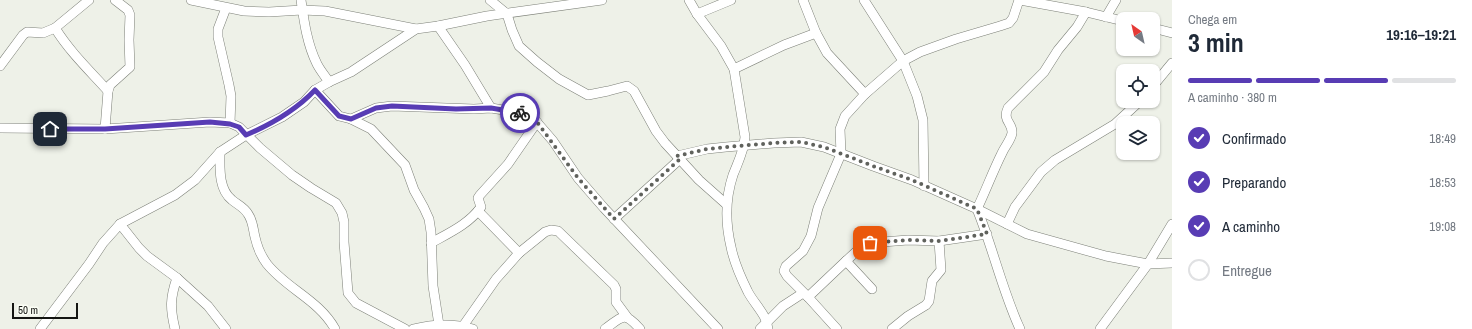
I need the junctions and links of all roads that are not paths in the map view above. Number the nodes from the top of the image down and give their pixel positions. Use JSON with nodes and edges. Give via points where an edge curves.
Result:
{"nodes":[{"id":1,"x":89,"y":0,"type":"edge"},
{"id":2,"x":115,"y":0,"type":"edge"},
{"id":3,"x":191,"y":0,"type":"edge"},
{"id":4,"x":220,"y":0,"type":"edge"},
{"id":5,"x":301,"y":0,"type":"edge"},
{"id":6,"x":490,"y":0,"type":"edge"},
{"id":7,"x":602,"y":0,"type":"edge"},
{"id":8,"x":689,"y":0,"type":"edge"},
{"id":9,"x":731,"y":0,"type":"edge"},
{"id":10,"x":803,"y":0,"type":"edge"},
{"id":11,"x":864,"y":0,"type":"edge"},
{"id":12,"x":1020,"y":0,"type":"edge"},
{"id":13,"x":1116,"y":0,"type":"edge"},
{"id":14,"x":226,"y":8,"type":"junction"},
{"id":15,"x":302,"y":10,"type":"junction"},
{"id":16,"x":1086,"y":12,"type":"junction"},
{"id":17,"x":507,"y":14,"type":"junction"},
{"id":18,"x":697,"y":14,"type":"junction"},
{"id":19,"x":1106,"y":17,"type":"junction"},
{"id":20,"x":1116,"y":19,"type":"edge"},
{"id":21,"x":438,"y":26,"type":"junction"},
{"id":22,"x":55,"y":28,"type":"junction"},
{"id":23,"x":416,"y":29,"type":"junction"},
{"id":24,"x":1160,"y":30,"type":"edge"},
{"id":25,"x":816,"y":33,"type":"junction"},
{"id":26,"x":1172,"y":33,"type":"edge"},
{"id":27,"x":903,"y":62,"type":"junction"},
{"id":28,"x":1172,"y":63,"type":"edge"},
{"id":29,"x":0,"y":66,"type":"edge"},
{"id":30,"x":734,"y":69,"type":"junction"},
{"id":31,"x":1160,"y":78,"type":"edge"},
{"id":32,"x":329,"y":82,"type":"junction"},
{"id":33,"x":315,"y":90,"type":"junction"},
{"id":34,"x":108,"y":91,"type":"junction"},
{"id":35,"x":865,"y":94,"type":"junction"},
{"id":36,"x":491,"y":108,"type":"junction"},
{"id":37,"x":1132,"y":108,"type":"edge"},
{"id":38,"x":351,"y":119,"type":"junction"},
{"id":39,"x":537,"y":122,"type":"junction"},
{"id":40,"x":230,"y":124,"type":"junction"},
{"id":41,"x":0,"y":128,"type":"edge"},
{"id":42,"x":105,"y":129,"type":"junction"},
{"id":43,"x":246,"y":135,"type":"junction"},
{"id":44,"x":744,"y":146,"type":"junction"},
{"id":45,"x":220,"y":152,"type":"junction"},
{"id":46,"x":841,"y":154,"type":"junction"},
{"id":47,"x":679,"y":157,"type":"junction"},
{"id":48,"x":924,"y":186,"type":"junction"},
{"id":49,"x":726,"y":204,"type":"junction"},
{"id":50,"x":977,"y":209,"type":"junction"},
{"id":51,"x":478,"y":211,"type":"junction"},
{"id":52,"x":614,"y":219,"type":"junction"},
{"id":53,"x":120,"y":224,"type":"junction"},
{"id":54,"x":1007,"y":224,"type":"junction"},
{"id":55,"x":1172,"y":224,"type":"edge"},
{"id":56,"x":987,"y":234,"type":"junction"},
{"id":57,"x":939,"y":241,"type":"junction"},
{"id":58,"x":431,"y":243,"type":"junction"},
{"id":59,"x":519,"y":253,"type":"junction"},
{"id":60,"x":846,"y":261,"type":"junction"},
{"id":61,"x":1172,"y":263,"type":"edge"},
{"id":62,"x":1148,"y":264,"type":"junction"},
{"id":63,"x":177,"y":278,"type":"junction"},
{"id":64,"x":872,"y":289,"type":"dead end"},
{"id":65,"x":805,"y":295,"type":"junction"},
{"id":66,"x":627,"y":317,"type":"junction"},
{"id":67,"x":439,"y":324,"type":"junction"},
{"id":68,"x":768,"y":326,"type":"edge"},
{"id":69,"x":458,"y":327,"type":"edge"},
{"id":70,"x":40,"y":329,"type":"edge"},
{"id":71,"x":175,"y":329,"type":"edge"},
{"id":72,"x":226,"y":329,"type":"edge"},
{"id":73,"x":335,"y":329,"type":"edge"},
{"id":74,"x":405,"y":329,"type":"edge"},
{"id":75,"x":413,"y":329,"type":"edge"},
{"id":76,"x":474,"y":329,"type":"edge"},
{"id":77,"x":605,"y":329,"type":"edge"},
{"id":78,"x":640,"y":329,"type":"edge"},
{"id":79,"x":718,"y":329,"type":"edge"},
{"id":80,"x":760,"y":329,"type":"edge"},
{"id":81,"x":837,"y":329,"type":"edge"},
{"id":82,"x":892,"y":329,"type":"edge"},
{"id":83,"x":1020,"y":329,"type":"edge"},
{"id":84,"x":1100,"y":329,"type":"edge"}],
"edges":[{"from":1,"to":22,"type":"street"},
{"from":2,"to":34,"type":"street","via":[[128,10],[130,15],[130,67],[110,85]]},
{"from":3,"to":14,"type":"street"},
{"from":4,"to":14,"type":"street"},
{"from":5,"to":15,"type":"street"},
{"from":6,"to":17,"type":"street"},
{"from":7,"to":17,"type":"street"},
{"from":8,"to":18,"type":"street"},
{"from":9,"to":18,"type":"street"},
{"from":10,"to":25,"type":"street"},
{"from":11,"to":27,"type":"street"},
{"from":12,"to":16,"type":"street"},
{"from":12,"to":27,"type":"street","via":[[1009,23],[956,38],[920,52]]},
{"from":13,"to":19,"type":"street"},
{"from":14,"to":15,"type":"street","via":[[269,12]]},
{"from":14,"to":40,"type":"street","via":[[218,29],[218,37],[231,96]]},
{"from":15,"to":23,"type":"street","via":[[341,13]]},
{"from":15,"to":32,"type":"street","via":[[311,50]]},
{"from":16,"to":19,"type":"street"},
{"from":16,"to":50,"type":"street","via":[[1044,72],[1008,108],[1006,119],[1012,135]]},
{"from":17,"to":21,"type":"street"},
{"from":17,"to":47,"type":"street","via":[[519,46],[559,79],[588,95],[627,86],[631,88],[665,144]]},
{"from":18,"to":30,"type":"street","via":[[721,46]]},
{"from":19,"to":20,"type":"street"},
{"from":21,"to":23,"type":"street"},
{"from":21,"to":36,"type":"street"},
{"from":22,"to":29,"type":"street","via":[[43,33],[27,32],[22,35]]},
{"from":22,"to":34,"type":"street","via":[[78,60]]},
{"from":23,"to":32,"type":"street","via":[[351,72]]},
{"from":24,"to":26,"type":"street"},
{"from":25,"to":30,"type":"street"},
{"from":25,"to":35,"type":"street","via":[[827,53]]},
{"from":27,"to":35,"type":"street"},
{"from":27,"to":48,"type":"street","via":[[921,110]]},
{"from":28,"to":31,"type":"street"},
{"from":30,"to":44,"type":"street"},
{"from":32,"to":33,"type":"street"},
{"from":33,"to":38,"type":"street","via":[[339,116]]},
{"from":33,"to":43,"type":"street","via":[[304,102],[282,117]]},
{"from":34,"to":42,"type":"street"},
{"from":35,"to":46,"type":"street","via":[[845,116],[840,129]]},
{"from":36,"to":38,"type":"street","via":[[392,106],[376,108]]},
{"from":36,"to":39,"type":"street","via":[[522,113]]},
{"from":37,"to":54,"type":"street","via":[[1115,124],[1055,160],[1041,172],[1015,207]]},
{"from":38,"to":58,"type":"street","via":[[371,129],[405,165],[429,219]]},
{"from":39,"to":51,"type":"street","via":[[508,164],[478,198],[482,207]]},
{"from":39,"to":52,"type":"street","via":[[578,178]]},
{"from":40,"to":42,"type":"street","via":[[210,122]]},
{"from":40,"to":43,"type":"street","via":[[239,127]]},
{"from":41,"to":42,"type":"street"},
{"from":43,"to":45,"type":"street"},
{"from":43,"to":74,"type":"street","via":[[292,174],[336,203],[344,222],[348,293],[356,303]]},
{"from":44,"to":46,"type":"street","via":[[801,142]]},
{"from":44,"to":47,"type":"street","via":[[707,149]]},
{"from":44,"to":49,"type":"street"},
{"from":45,"to":53,"type":"street","via":[[187,186]]},
{"from":45,"to":73,"type":"street","via":[[220,173],[226,194],[243,207],[252,219],[259,251],[267,264],[311,300]]},
{"from":46,"to":48,"type":"street"},
{"from":46,"to":65,"type":"street","via":[[818,208],[808,243],[784,271]]},
{"from":47,"to":49,"type":"street","via":[[699,180]]},
{"from":47,"to":52,"type":"street"},
{"from":48,"to":50,"type":"street"},
{"from":49,"to":68,"type":"street","via":[[731,248],[749,294]]},
{"from":50,"to":54,"type":"street"},
{"from":50,"to":56,"type":"street"},
{"from":51,"to":58,"type":"street","via":[[458,228]]},
{"from":51,"to":59,"type":"street"},
{"from":52,"to":79,"type":"street"},
{"from":53,"to":63,"type":"street","via":[[147,256]]},
{"from":53,"to":70,"type":"street","via":[[103,243]]},
{"from":54,"to":62,"type":"street","via":[[1027,234],[1106,256]]},
{"from":55,"to":62,"type":"street"},
{"from":56,"to":57,"type":"street"},
{"from":56,"to":83,"type":"street"},
{"from":57,"to":60,"type":"street","via":[[870,243]]},
{"from":57,"to":82,"type":"street","via":[[941,270],[932,281],[929,301]]},
{"from":58,"to":67,"type":"street","via":[[433,286]]},
{"from":59,"to":66,"type":"street","via":[[544,232],[558,231],[614,284],[616,302]]},
{"from":59,"to":69,"type":"street"},
{"from":60,"to":64,"type":"street"},
{"from":60,"to":65,"type":"street"},
{"from":61,"to":62,"type":"street"},
{"from":62,"to":84,"type":"street"},
{"from":63,"to":71,"type":"street","via":[[171,304]]},
{"from":63,"to":72,"type":"street","via":[[208,306]]},
{"from":65,"to":68,"type":"street","via":[[783,306]]},
{"from":65,"to":81,"type":"street"},
{"from":66,"to":77,"type":"street"},
{"from":66,"to":78,"type":"street"},
{"from":67,"to":69,"type":"street"},
{"from":67,"to":75,"type":"street"},
{"from":68,"to":80,"type":"street"},
{"from":69,"to":76,"type":"street"}]}
